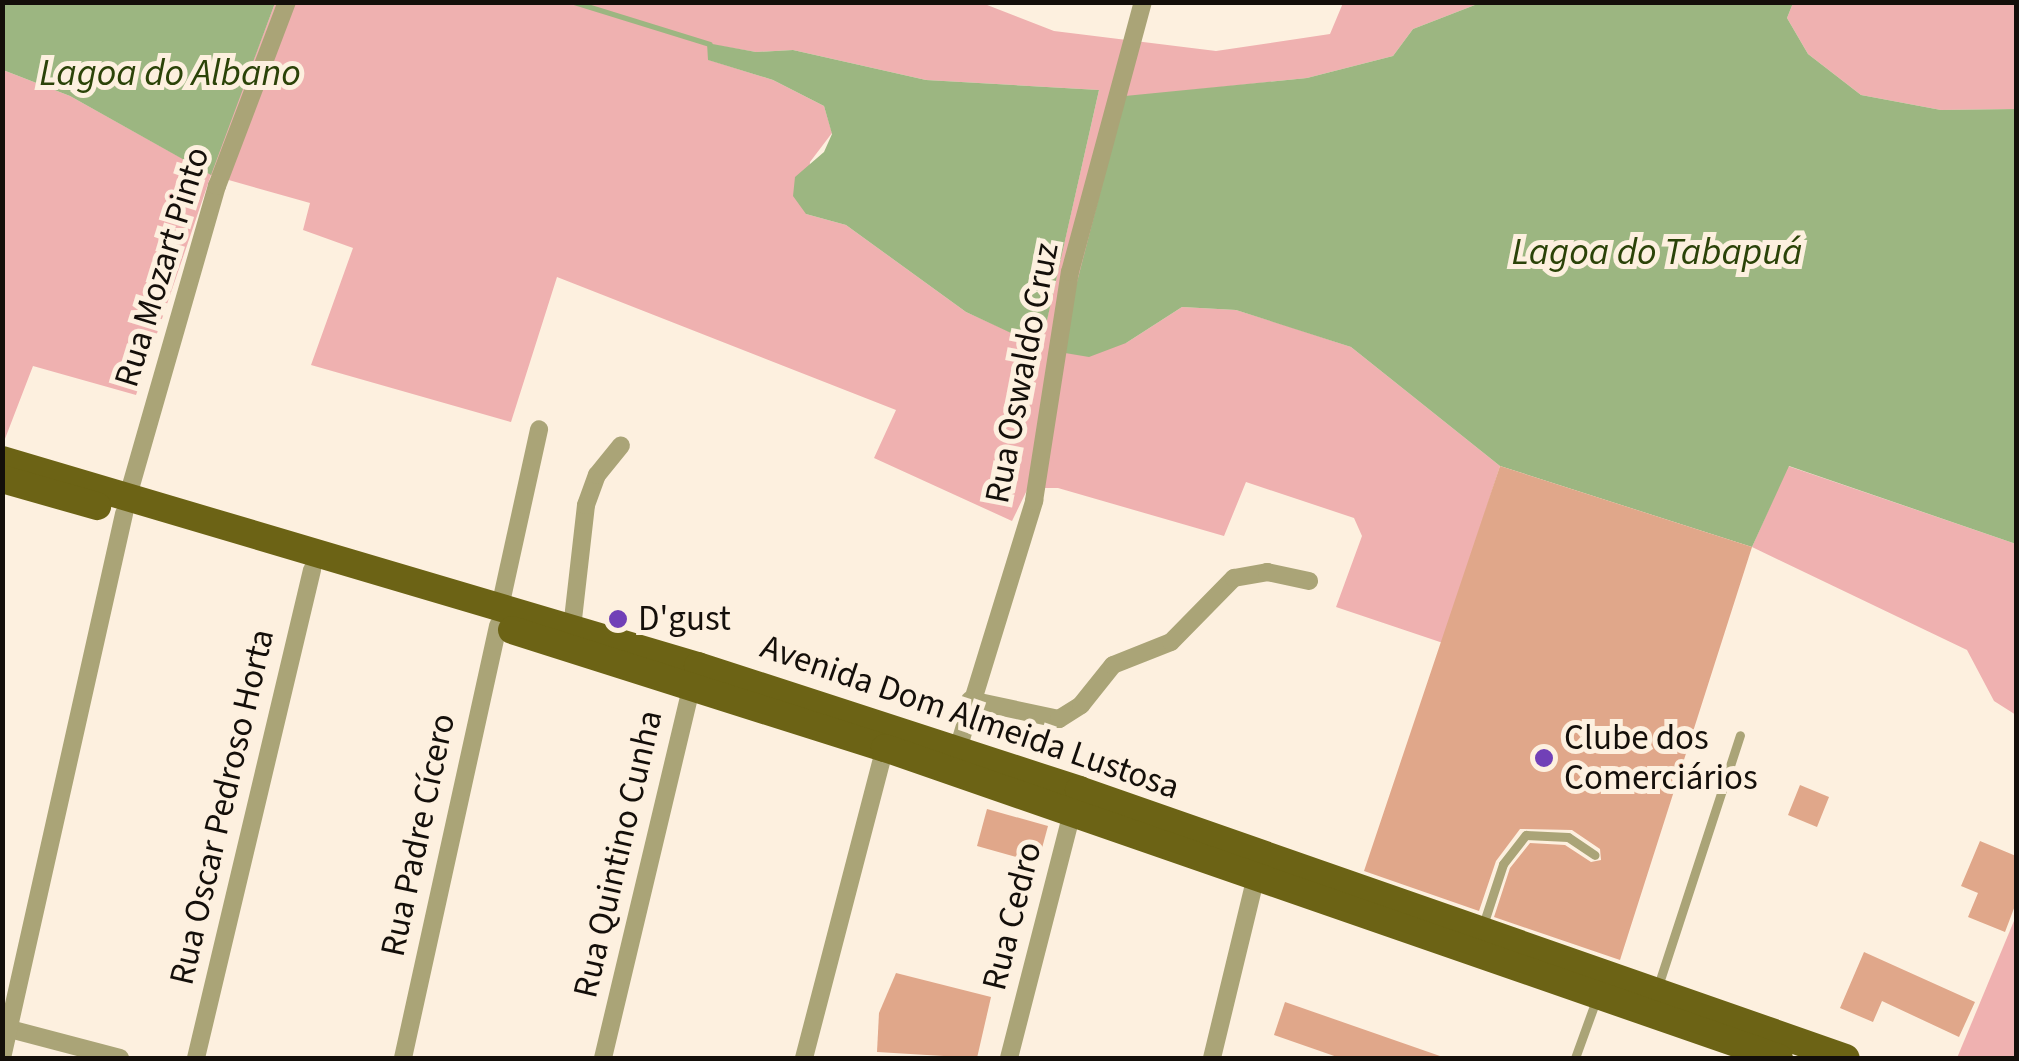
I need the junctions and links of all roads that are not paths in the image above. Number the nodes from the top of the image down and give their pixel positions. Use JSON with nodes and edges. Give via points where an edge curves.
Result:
{"nodes":[{"id":1,"x":287,"y":2,"type":"edge"},
{"id":2,"x":1143,"y":2,"type":"edge"},
{"id":3,"x":539,"y":429,"type":"dead end"},
{"id":4,"x":621,"y":446,"type":"dead end"},
{"id":5,"x":2,"y":460,"type":"edge"},
{"id":6,"x":2,"y":479,"type":"edge"},
{"id":7,"x":55,"y":484,"type":"junction"},
{"id":8,"x":126,"y":505,"type":"junction"},
{"id":9,"x":312,"y":570,"type":"junction"},
{"id":10,"x":1310,"y":581,"type":"dead end"},
{"id":11,"x":499,"y":616,"type":"junction"},
{"id":12,"x":572,"y":628,"type":"junction"},
{"id":13,"x":694,"y":676,"type":"junction"},
{"id":14,"x":970,"y":700,"type":"junction"},
{"id":15,"x":1740,"y":735,"type":"dead end"},
{"id":16,"x":885,"y":748,"type":"junction"},
{"id":17,"x":957,"y":752,"type":"junction"},
{"id":18,"x":1075,"y":801,"type":"junction"},
{"id":19,"x":1594,"y":855,"type":"dead end"},
{"id":20,"x":1256,"y":876,"type":"junction"},
{"id":21,"x":1481,"y":931,"type":"junction"},
{"id":22,"x":1597,"y":998,"type":"junction"},
{"id":23,"x":1652,"y":1004,"type":"junction"},
{"id":24,"x":6,"y":1028,"type":"edge"},
{"id":25,"x":1773,"y":1049,"type":"edge"},
{"id":26,"x":2,"y":1058,"type":"edge"},
{"id":27,"x":120,"y":1058,"type":"edge"},
{"id":28,"x":196,"y":1058,"type":"edge"},
{"id":29,"x":402,"y":1058,"type":"edge"},
{"id":30,"x":603,"y":1058,"type":"edge"},
{"id":31,"x":804,"y":1058,"type":"edge"},
{"id":32,"x":1009,"y":1058,"type":"edge"},
{"id":33,"x":1212,"y":1058,"type":"edge"},
{"id":34,"x":1576,"y":1058,"type":"edge"},
{"id":35,"x":1846,"y":1058,"type":"edge"}],
"edges":[{"from":1,"to":8,"type":"street","name":"Rua Mozart Pinto","via":[[217,186]]},
{"from":2,"to":14,"type":"street","name":"Rua Oswaldo Cruz","via":[[1070,272],[1034,501]]},
{"from":3,"to":11,"type":"street","name":"Rua Padre Cícero"},
{"from":4,"to":12,"type":"street","via":[[597,475],[586,504]]},
{"from":5,"to":7,"type":"main road","name":"Avenida Dom Almeida Lustosa"},
{"from":6,"to":7,"type":"main road","name":"Avenida Dom Almeida Lustosa"},
{"from":7,"to":8,"type":"main road","name":"Avenida Dom Almeida Lustosa"},
{"from":8,"to":9,"type":"main road","name":"Avenida Dom Almeida Lustosa"},
{"from":8,"to":11,"type":"main road","name":"Avenida Dom Almeida Lustosa"},
{"from":8,"to":24,"type":"street","name":"Rua Mozart Pinto"},
{"from":9,"to":11,"type":"main road","name":"Avenida Dom Almeida Lustosa"},
{"from":9,"to":28,"type":"street","name":"Rua Oscar Pedroso Horta"},
{"from":10,"to":14,"type":"street","via":[[1267,572],[1234,578],[1171,642],[1113,664],[1081,705],[1059,719]]},
{"from":11,"to":12,"type":"main road","name":"Avenida Dom Almeida Lustosa"},
{"from":11,"to":13,"type":"main road","name":"Avenida Dom Almeida Lustosa"},
{"from":11,"to":29,"type":"street","name":"Rua Padre Cícero"},
{"from":12,"to":13,"type":"main road","name":"Avenida Dom Almeida Lustosa"},
{"from":13,"to":16,"type":"main road","name":"Avenida Dom Almeida Lustosa"},
{"from":13,"to":17,"type":"main road","name":"Avenida Dom Almeida Lustosa"},
{"from":13,"to":30,"type":"street","name":"Rua Quintino Cunha"},
{"from":14,"to":17,"type":"street","name":"Rua Oswaldo Cruz"},
{"from":15,"to":23,"type":"lane"},
{"from":16,"to":18,"type":"main road","name":"Avenida Dom Almeida Lustosa"},
{"from":16,"to":31,"type":"street"},
{"from":17,"to":18,"type":"main road","name":"Avenida Dom Almeida Lustosa"},
{"from":18,"to":20,"type":"main road","name":"Avenida Dom Almeida Lustosa"},
{"from":18,"to":21,"type":"main road","name":"Avenida Dom Almeida Lustosa"},
{"from":18,"to":32,"type":"street","name":"Rua Cedro"},
{"from":19,"to":21,"type":"lane","via":[[1568,837],[1526,835],[1503,864]]},
{"from":20,"to":22,"type":"main road","name":"Avenida Dom Almeida Lustosa"},
{"from":20,"to":33,"type":"street"},
{"from":21,"to":23,"type":"main road","name":"Avenida Dom Almeida Lustosa"},
{"from":22,"to":23,"type":"main road","name":"Avenida Dom Almeida Lustosa"},
{"from":22,"to":34,"type":"lane"},
{"from":23,"to":25,"type":"main road","name":"Avenida Dom Almeida Lustosa"},
{"from":24,"to":26,"type":"street","name":"Rua Mozart Pinto"},
{"from":24,"to":27,"type":"street"},
{"from":25,"to":35,"type":"main road","name":"Avenida Dom Almeida Lustosa"}]}
